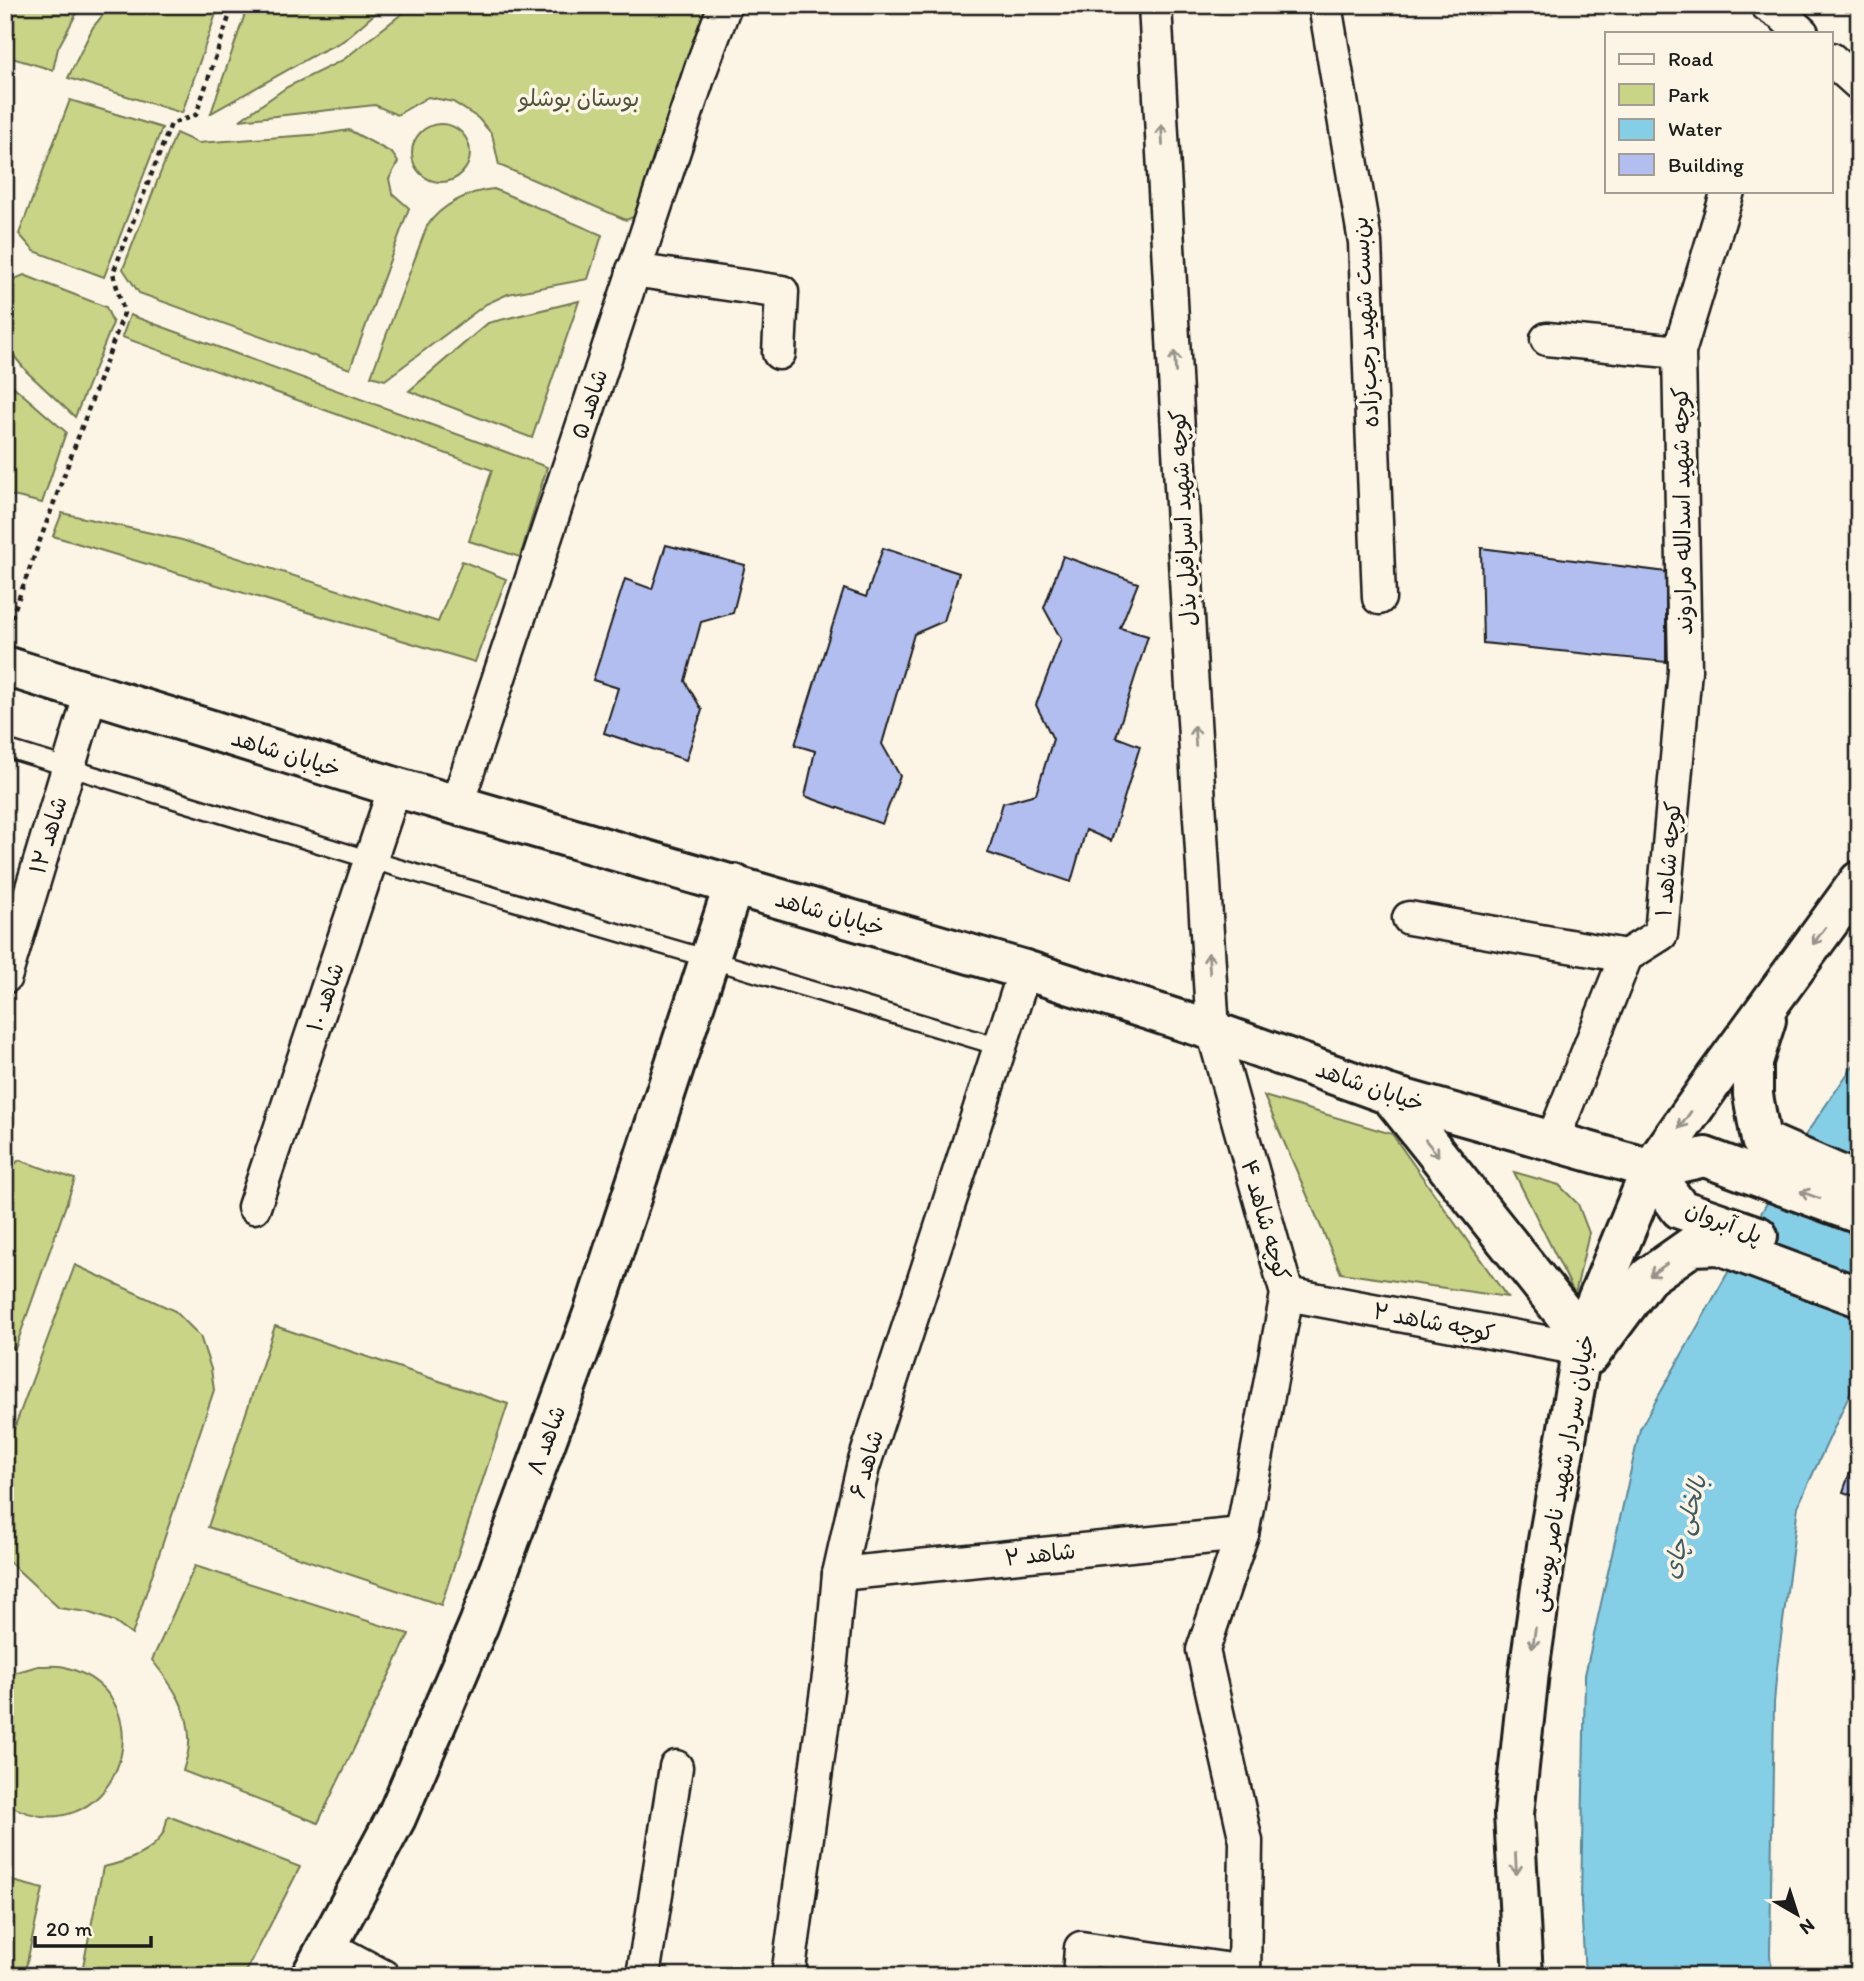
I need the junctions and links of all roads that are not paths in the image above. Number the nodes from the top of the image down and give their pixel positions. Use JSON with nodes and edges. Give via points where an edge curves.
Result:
{"nodes":[{"id":1,"x":725,"y":5,"type":"edge"},
{"id":2,"x":1155,"y":5,"type":"edge"},
{"id":3,"x":1325,"y":5,"type":"edge"},
{"id":4,"x":1832,"y":60,"type":"edge"},
{"id":5,"x":1859,"y":84,"type":"edge"},
{"id":6,"x":1728,"y":192,"type":"edge"},
{"id":7,"x":633,"y":270,"type":"junction"},
{"id":8,"x":1547,"y":339,"type":"dead end"},
{"id":9,"x":1679,"y":352,"type":"junction"},
{"id":10,"x":779,"y":353,"type":"dead end"},
{"id":11,"x":1379,"y":598,"type":"dead end"},
{"id":12,"x":5,"y":666,"type":"edge"},
{"id":13,"x":1685,"y":670,"type":"joint"},
{"id":14,"x":91,"y":693,"type":"junction"},
{"id":15,"x":5,"y":748,"type":"edge"},
{"id":16,"x":69,"y":767,"type":"junction"},
{"id":17,"x":395,"y":787,"type":"junction"},
{"id":18,"x":457,"y":804,"type":"junction"},
{"id":19,"x":370,"y":860,"type":"junction"},
{"id":20,"x":1859,"y":881,"type":"edge"},
{"id":21,"x":734,"y":884,"type":"junction"},
{"id":22,"x":1409,"y":918,"type":"dead end"},
{"id":23,"x":1626,"y":956,"type":"junction"},
{"id":24,"x":709,"y":959,"type":"junction"},
{"id":25,"x":1025,"y":970,"type":"junction"},
{"id":26,"x":5,"y":977,"type":"edge"},
{"id":27,"x":1771,"y":1002,"type":"junction"},
{"id":28,"x":1213,"y":1031,"type":"junction"},
{"id":29,"x":1000,"y":1047,"type":"junction"},
{"id":30,"x":1390,"y":1095,"type":"junction"},
{"id":31,"x":1552,"y":1142,"type":"junction"},
{"id":32,"x":1772,"y":1164,"type":"junction"},
{"id":33,"x":1651,"y":1169,"type":"junction"},
{"id":34,"x":1859,"y":1183,"type":"edge"},
{"id":35,"x":254,"y":1207,"type":"dead end"},
{"id":36,"x":1859,"y":1214,"type":"edge"},
{"id":37,"x":1740,"y":1241,"type":"junction"},
{"id":38,"x":1859,"y":1272,"type":"edge"},
{"id":39,"x":1287,"y":1294,"type":"junction"},
{"id":40,"x":1859,"y":1297,"type":"edge"},
{"id":41,"x":1580,"y":1352,"type":"junction"},
{"id":42,"x":1242,"y":1534,"type":"junction"},
{"id":43,"x":838,"y":1574,"type":"junction"},
{"id":44,"x":676,"y":1767,"type":"dead end"},
{"id":45,"x":319,"y":1961,"type":"edge"},
{"id":46,"x":1244,"y":1974,"type":"edge"},
{"id":47,"x":383,"y":1976,"type":"edge"},
{"id":48,"x":643,"y":1976,"type":"edge"},
{"id":49,"x":788,"y":1976,"type":"edge"},
{"id":50,"x":1079,"y":1976,"type":"edge"},
{"id":51,"x":1523,"y":1976,"type":"edge"}],
"edges":[{"from":1,"to":7,"type":"street","name":"شاهد ۵"},
{"from":28,"to":2,"type":"street","name":"کوچه شهید اسرافیل بذل","one_way":true},
{"from":3,"to":11,"type":"street","name":"بن‌بست شهید رجب‌زاده","via":[[1364,242]]},
{"from":4,"to":5,"type":"street"},
{"from":6,"to":9,"type":"street","name":"کوچه شهید اسدالله مرادوند"},
{"from":7,"to":10,"type":"street","via":[[782,292]]},
{"from":7,"to":18,"type":"street","name":"شاهد ۵"},
{"from":8,"to":9,"type":"street"},
{"from":9,"to":13,"type":"street","name":"کوچه شهید اسدالله مرادوند"},
{"from":12,"to":14,"type":"main road","name":"خیابان شاهد"},
{"from":13,"to":23,"type":"street","name":"کوچه شاهد ۱","via":[[1661,934]]},
{"from":14,"to":16,"type":"street","name":"شاهد ۱۲"},
{"from":14,"to":17,"type":"main road","name":"خیابان شاهد"},
{"from":15,"to":16,"type":"lane"},
{"from":16,"to":19,"type":"lane"},
{"from":16,"to":26,"type":"street","name":"شاهد ۱۲"},
{"from":17,"to":18,"type":"main road","name":"خیابان شاهد"},
{"from":17,"to":19,"type":"street","name":"شاهد ۱۰"},
{"from":18,"to":21,"type":"main road","name":"خیابان شاهد"},
{"from":19,"to":24,"type":"lane"},
{"from":19,"to":35,"type":"street","name":"شاهد ۱۰"},
{"from":20,"to":27,"type":"main road","name":"خیابان سردار شهید ناصر پوستی","one_way":true},
{"from":21,"to":24,"type":"main road","name":"شاهد ۸"},
{"from":21,"to":25,"type":"main road","name":"خیابان شاهد"},
{"from":22,"to":23,"type":"street"},
{"from":23,"to":31,"type":"street"},
{"from":24,"to":29,"type":"lane"},
{"from":24,"to":45,"type":"main road","name":"شاهد ۸","via":[[594,1311],[479,1624],[396,1818]]},
{"from":25,"to":28,"type":"main road","name":"خیابان شاهد"},
{"from":25,"to":29,"type":"street","name":"شاهد ۶"},
{"from":27,"to":32,"type":"main road","via":[[1753,1062],[1753,1095],[1761,1140]]},
{"from":27,"to":33,"type":"main road","name":"خیابان سردار شهید ناصر پوستی","one_way":true},
{"from":28,"to":30,"type":"main road","name":"خیابان شاهد"},
{"from":28,"to":39,"type":"street","name":"کوچه شاهد ۴"},
{"from":29,"to":43,"type":"street","name":"شاهد ۶","via":[[863,1467]]},
{"from":30,"to":31,"type":"main road","name":"خیابان شاهد"},
{"from":30,"to":41,"type":"main road","one_way":true},
{"from":31,"to":33,"type":"main road","name":"خیابان شاهد"},
{"from":32,"to":33,"type":"main road","name":"پل آبروان","via":[[1705,1157]]},
{"from":32,"to":34,"type":"main road"},
{"from":36,"to":32,"type":"main road","name":"پل آبروان","one_way":true},
{"from":33,"to":37,"type":"main road","name":"پل آبروان","via":[[1680,1209]]},
{"from":33,"to":41,"type":"main road","name":"خیابان سردار شهید ناصر پوستی"},
{"from":37,"to":38,"type":"main road","name":"پل آبروان"},
{"from":37,"to":40,"type":"main road"},
{"from":37,"to":41,"type":"main road","one_way":true,"via":[[1692,1247],[1648,1278]]},
{"from":39,"to":41,"type":"street","name":"کوچه شاهد ۲"},
{"from":39,"to":42,"type":"street","name":"کوچه شاهد ۴"},
{"from":41,"to":51,"type":"main road","name":"خیابان سردار شهید ناصر پوستی","one_way":true,"via":[[1529,1672],[1514,1814]]},
{"from":42,"to":43,"type":"street","name":"شاهد ۲"},
{"from":42,"to":46,"type":"street","name":"کوچه شاهد ۴","via":[[1203,1650],[1246,1841]]},
{"from":43,"to":49,"type":"street","name":"شاهد ۶","via":[[831,1661]]},
{"from":44,"to":48,"type":"street"},
{"from":45,"to":47,"type":"street"},
{"from":46,"to":50,"type":"street","via":[[1081,1948]]}]}
